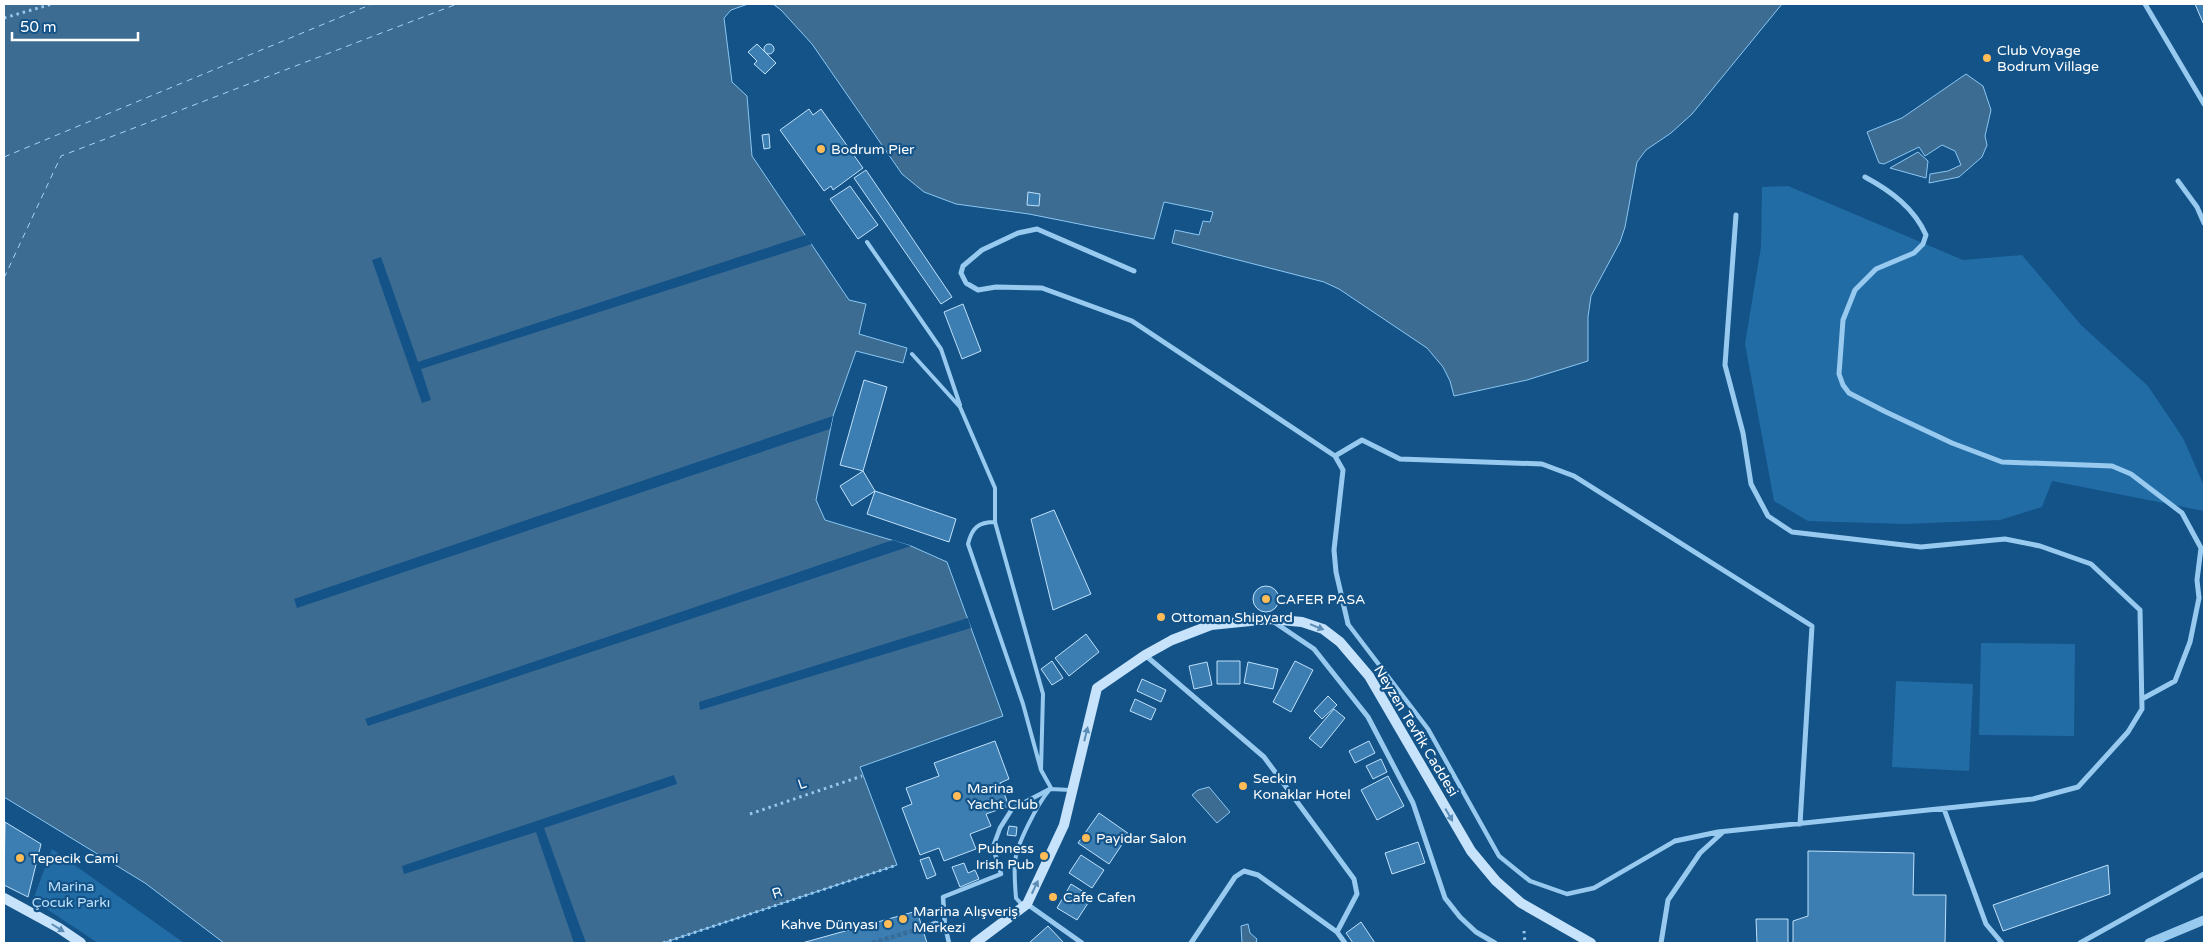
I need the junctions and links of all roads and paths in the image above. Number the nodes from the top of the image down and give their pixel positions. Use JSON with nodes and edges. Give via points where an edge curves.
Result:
{"nodes":[{"id":1,"x":52,"y":4,"type":"edge"},
{"id":2,"x":2145,"y":4,"type":"edge"},
{"id":3,"x":4,"y":18,"type":"edge"},
{"id":4,"x":2204,"y":104,"type":"edge"},
{"id":5,"x":1865,"y":177,"type":"dead end"},
{"id":6,"x":2178,"y":181,"type":"dead end"},
{"id":7,"x":1736,"y":215,"type":"dead end"},
{"id":8,"x":2204,"y":222,"type":"edge"},
{"id":9,"x":867,"y":242,"type":"dead end"},
{"id":10,"x":1134,"y":271,"type":"dead end"},
{"id":11,"x":912,"y":354,"type":"dead end"},
{"id":12,"x":960,"y":407,"type":"junction"},
{"id":13,"x":1335,"y":456,"type":"junction"},
{"id":14,"x":995,"y":522,"type":"junction"},
{"id":15,"x":1270,"y":619,"type":"junction"},
{"id":16,"x":1348,"y":624,"type":"joint"},
{"id":17,"x":1145,"y":655,"type":"junction"},
{"id":18,"x":2142,"y":699,"type":"junction"},
{"id":19,"x":1041,"y":770,"type":"junction"},
{"id":20,"x":862,"y":776,"type":"dead end"},
{"id":21,"x":1050,"y":788,"type":"junction"},
{"id":22,"x":1072,"y":790,"type":"junction"},
{"id":23,"x":1944,"y":809,"type":"junction"},
{"id":24,"x":750,"y":814,"type":"dead end"},
{"id":25,"x":1800,"y":824,"type":"junction"},
{"id":26,"x":1724,"y":831,"type":"junction"},
{"id":27,"x":1675,"y":841,"type":"joint"},
{"id":28,"x":898,"y":865,"type":"dead end"},
{"id":29,"x":2204,"y":874,"type":"edge"},
{"id":30,"x":4,"y":898,"type":"edge"},
{"id":31,"x":1025,"y":905,"type":"junction"},
{"id":32,"x":2204,"y":920,"type":"edge"},
{"id":33,"x":945,"y":926,"type":"junction"},
{"id":34,"x":922,"y":928,"type":"tunnel mouth"},
{"id":35,"x":1524,"y":931,"type":"dead end"},
{"id":36,"x":1337,"y":932,"type":"junction"},
{"id":37,"x":80,"y":943,"type":"edge"},
{"id":38,"x":663,"y":943,"type":"edge"},
{"id":39,"x":950,"y":943,"type":"edge"},
{"id":40,"x":975,"y":943,"type":"edge"},
{"id":41,"x":1082,"y":943,"type":"edge"},
{"id":42,"x":1191,"y":943,"type":"edge"},
{"id":43,"x":1345,"y":943,"type":"edge"},
{"id":44,"x":1495,"y":943,"type":"edge"},
{"id":45,"x":1524,"y":943,"type":"edge"},
{"id":46,"x":1592,"y":943,"type":"edge"},
{"id":47,"x":1661,"y":943,"type":"edge"},
{"id":48,"x":2002,"y":943,"type":"edge"},
{"id":49,"x":2080,"y":943,"type":"edge"},
{"id":50,"x":2149,"y":943,"type":"edge"}],
"edges":[{"from":1,"to":3,"type":"path"},
{"from":2,"to":4,"type":"street"},
{"from":5,"to":18,"type":"street","via":[[1902,201],[1920,221],[1926,235],[1914,253],[1876,269],[1855,290],[1843,320],[1839,374],[1849,392],[1952,443],[2002,462],[2112,466],[2131,474],[2182,513],[2201,548],[2197,580],[2199,598],[2190,642],[2175,681]]},
{"from":6,"to":8,"type":"street"},
{"from":7,"to":18,"type":"street","via":[[1725,365],[1743,433],[1750,484],[1768,516],[1792,532],[1921,546],[2005,539],[2040,546],[2091,564],[2140,610]]},
{"from":9,"to":12,"type":"lane","via":[[941,350]]},
{"from":10,"to":13,"type":"street","via":[[1037,229],[1018,233],[982,250],[963,266],[961,273],[966,282],[978,290],[1042,288],[1132,322]]},
{"from":11,"to":12,"type":"lane"},
{"from":12,"to":14,"type":"lane","via":[[995,488]]},
{"from":13,"to":16,"type":"street","via":[[1343,470],[1334,550]]},
{"from":13,"to":25,"type":"street","via":[[1362,440],[1400,459],[1542,464],[1574,476],[1812,626]]},
{"from":14,"to":19,"type":"lane","via":[[1043,694]]},
{"from":14,"to":19,"type":"lane","via":[[985,522],[972,531],[968,544]]},
{"from":15,"to":17,"type":"main road","name":"Neyzen Tevfik Caddesi","via":[[1211,625]]},
{"from":15,"to":44,"type":"street","via":[[1314,649],[1368,717],[1413,803],[1445,898],[1476,932]]},
{"from":15,"to":46,"type":"main road","name":"Neyzen Tevfik Caddesi","one_way":true,"via":[[1302,622],[1323,629],[1340,642],[1369,676],[1471,851],[1496,882],[1521,903]]},
{"from":16,"to":27,"type":"street","via":[[1428,729],[1499,856],[1530,881],[1567,894],[1594,888]]},
{"from":22,"to":17,"type":"main road","name":"Neyzen Tevfik Caddesi","one_way":true,"via":[[1098,688]]},
{"from":17,"to":36,"type":"street","via":[[1264,757],[1354,879],[1357,894]]},
{"from":18,"to":23,"type":"street","via":[[2142,709],[2128,732],[2078,787],[2033,799]]},
{"from":19,"to":21,"type":"lane"},
{"from":20,"to":24,"type":"path","name":"L"},
{"from":21,"to":22,"type":"lane"},
{"from":21,"to":31,"type":"lane","via":[[1040,800],[1014,861],[1016,898]]},
{"from":21,"to":33,"type":"street","via":[[1012,809],[1000,828],[992,846],[1001,874],[943,897]]},
{"from":31,"to":22,"type":"main road","name":"Neyzen Tevfik Caddesi","one_way":true,"via":[[1064,825]]},
{"from":23,"to":25,"type":"street"},
{"from":23,"to":48,"type":"street","via":[[1986,924]]},
{"from":25,"to":26,"type":"street"},
{"from":26,"to":27,"type":"street"},
{"from":26,"to":47,"type":"street","via":[[1700,853],[1668,900]]},
{"from":28,"to":38,"type":"path","name":"R"},
{"from":29,"to":49,"type":"street"},
{"from":30,"to":37,"type":"main road","one_way":true},
{"from":31,"to":40,"type":"main road","name":"Neyzen Tevfik Caddesi"},
{"from":31,"to":41,"type":"street"},
{"from":32,"to":50,"type":"street"},
{"from":33,"to":34,"type":"street","via":[[935,923]]},
{"from":33,"to":39,"type":"street"},
{"from":35,"to":45,"type":"path"},
{"from":36,"to":42,"type":"street","via":[[1258,874],[1244,871],[1234,877]]},
{"from":36,"to":43,"type":"street"}]}
